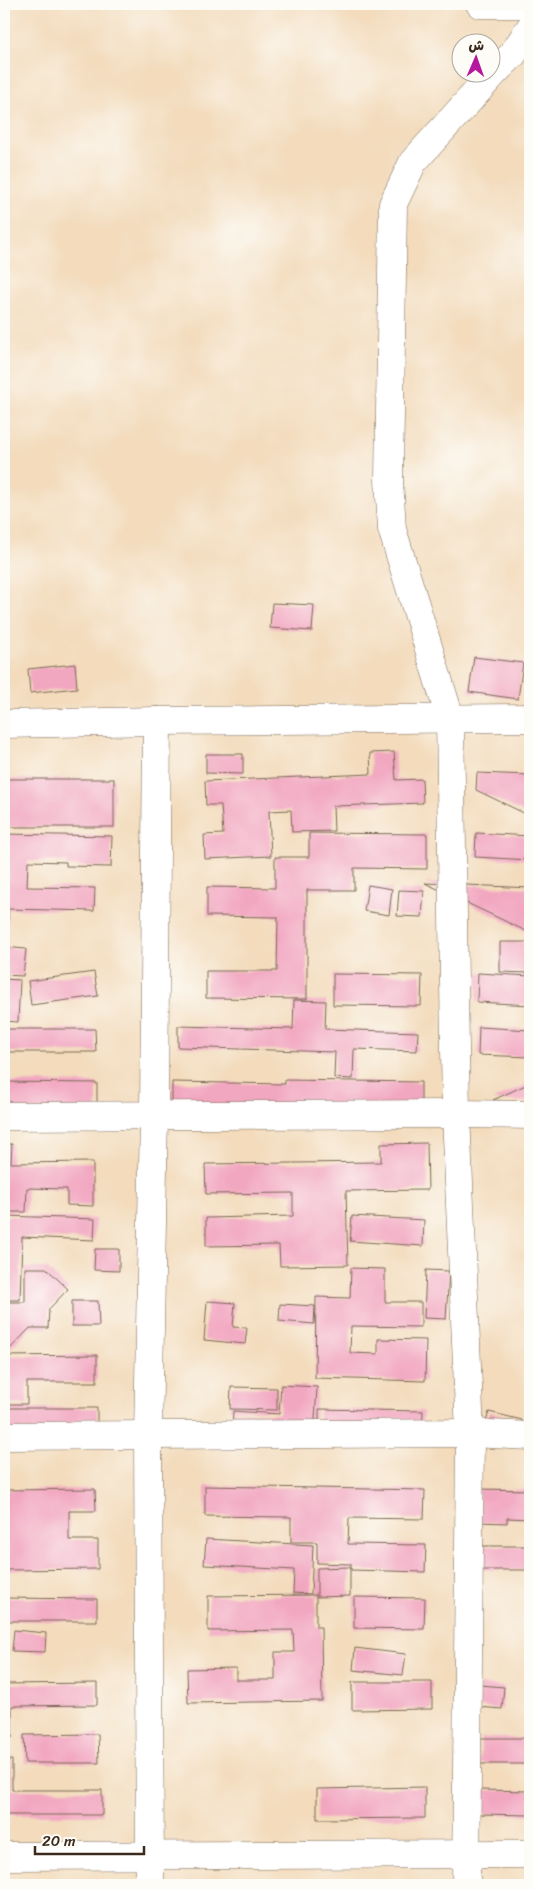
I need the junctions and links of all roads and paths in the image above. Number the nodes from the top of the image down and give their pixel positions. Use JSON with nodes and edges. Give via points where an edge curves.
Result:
{"nodes":[{"id":1,"x":480,"y":4,"type":"edge"},
{"id":2,"x":530,"y":4,"type":"edge"},
{"id":3,"x":530,"y":28,"type":"edge"},
{"id":4,"x":450,"y":718,"type":"junction"},
{"id":5,"x":530,"y":718,"type":"edge"},
{"id":6,"x":157,"y":720,"type":"junction"},
{"id":7,"x":4,"y":724,"type":"edge"},
{"id":8,"x":456,"y":1114,"type":"junction"},
{"id":9,"x":154,"y":1115,"type":"junction"},
{"id":10,"x":530,"y":1115,"type":"edge"},
{"id":11,"x":4,"y":1116,"type":"edge"},
{"id":12,"x":470,"y":1433,"type":"junction"},
{"id":13,"x":4,"y":1436,"type":"edge"},
{"id":14,"x":148,"y":1436,"type":"junction"},
{"id":15,"x":530,"y":1436,"type":"edge"},
{"id":16,"x":530,"y":1854,"type":"edge"},
{"id":17,"x":466,"y":1855,"type":"junction"},
{"id":18,"x":4,"y":1856,"type":"edge"},
{"id":19,"x":150,"y":1856,"type":"junction"},
{"id":20,"x":150,"y":1885,"type":"edge"},
{"id":21,"x":466,"y":1885,"type":"edge"}],
"edges":[{"from":1,"to":2,"type":"street"},
{"from":3,"to":4,"type":"street","via":[[513,54],[413,162],[393,204],[389,480],[392,529]]},
{"from":4,"to":5,"type":"street"},
{"from":4,"to":6,"type":"street"},
{"from":4,"to":8,"type":"street"},
{"from":6,"to":7,"type":"street"},
{"from":6,"to":9,"type":"street"},
{"from":8,"to":9,"type":"street"},
{"from":8,"to":10,"type":"street"},
{"from":8,"to":12,"type":"street"},
{"from":9,"to":11,"type":"street"},
{"from":9,"to":14,"type":"street"},
{"from":12,"to":14,"type":"street"},
{"from":12,"to":15,"type":"street"},
{"from":12,"to":17,"type":"street"},
{"from":13,"to":14,"type":"street"},
{"from":14,"to":19,"type":"street"},
{"from":16,"to":17,"type":"street"},
{"from":17,"to":19,"type":"street"},
{"from":17,"to":21,"type":"street"},
{"from":18,"to":19,"type":"street"},
{"from":19,"to":20,"type":"street"}]}
